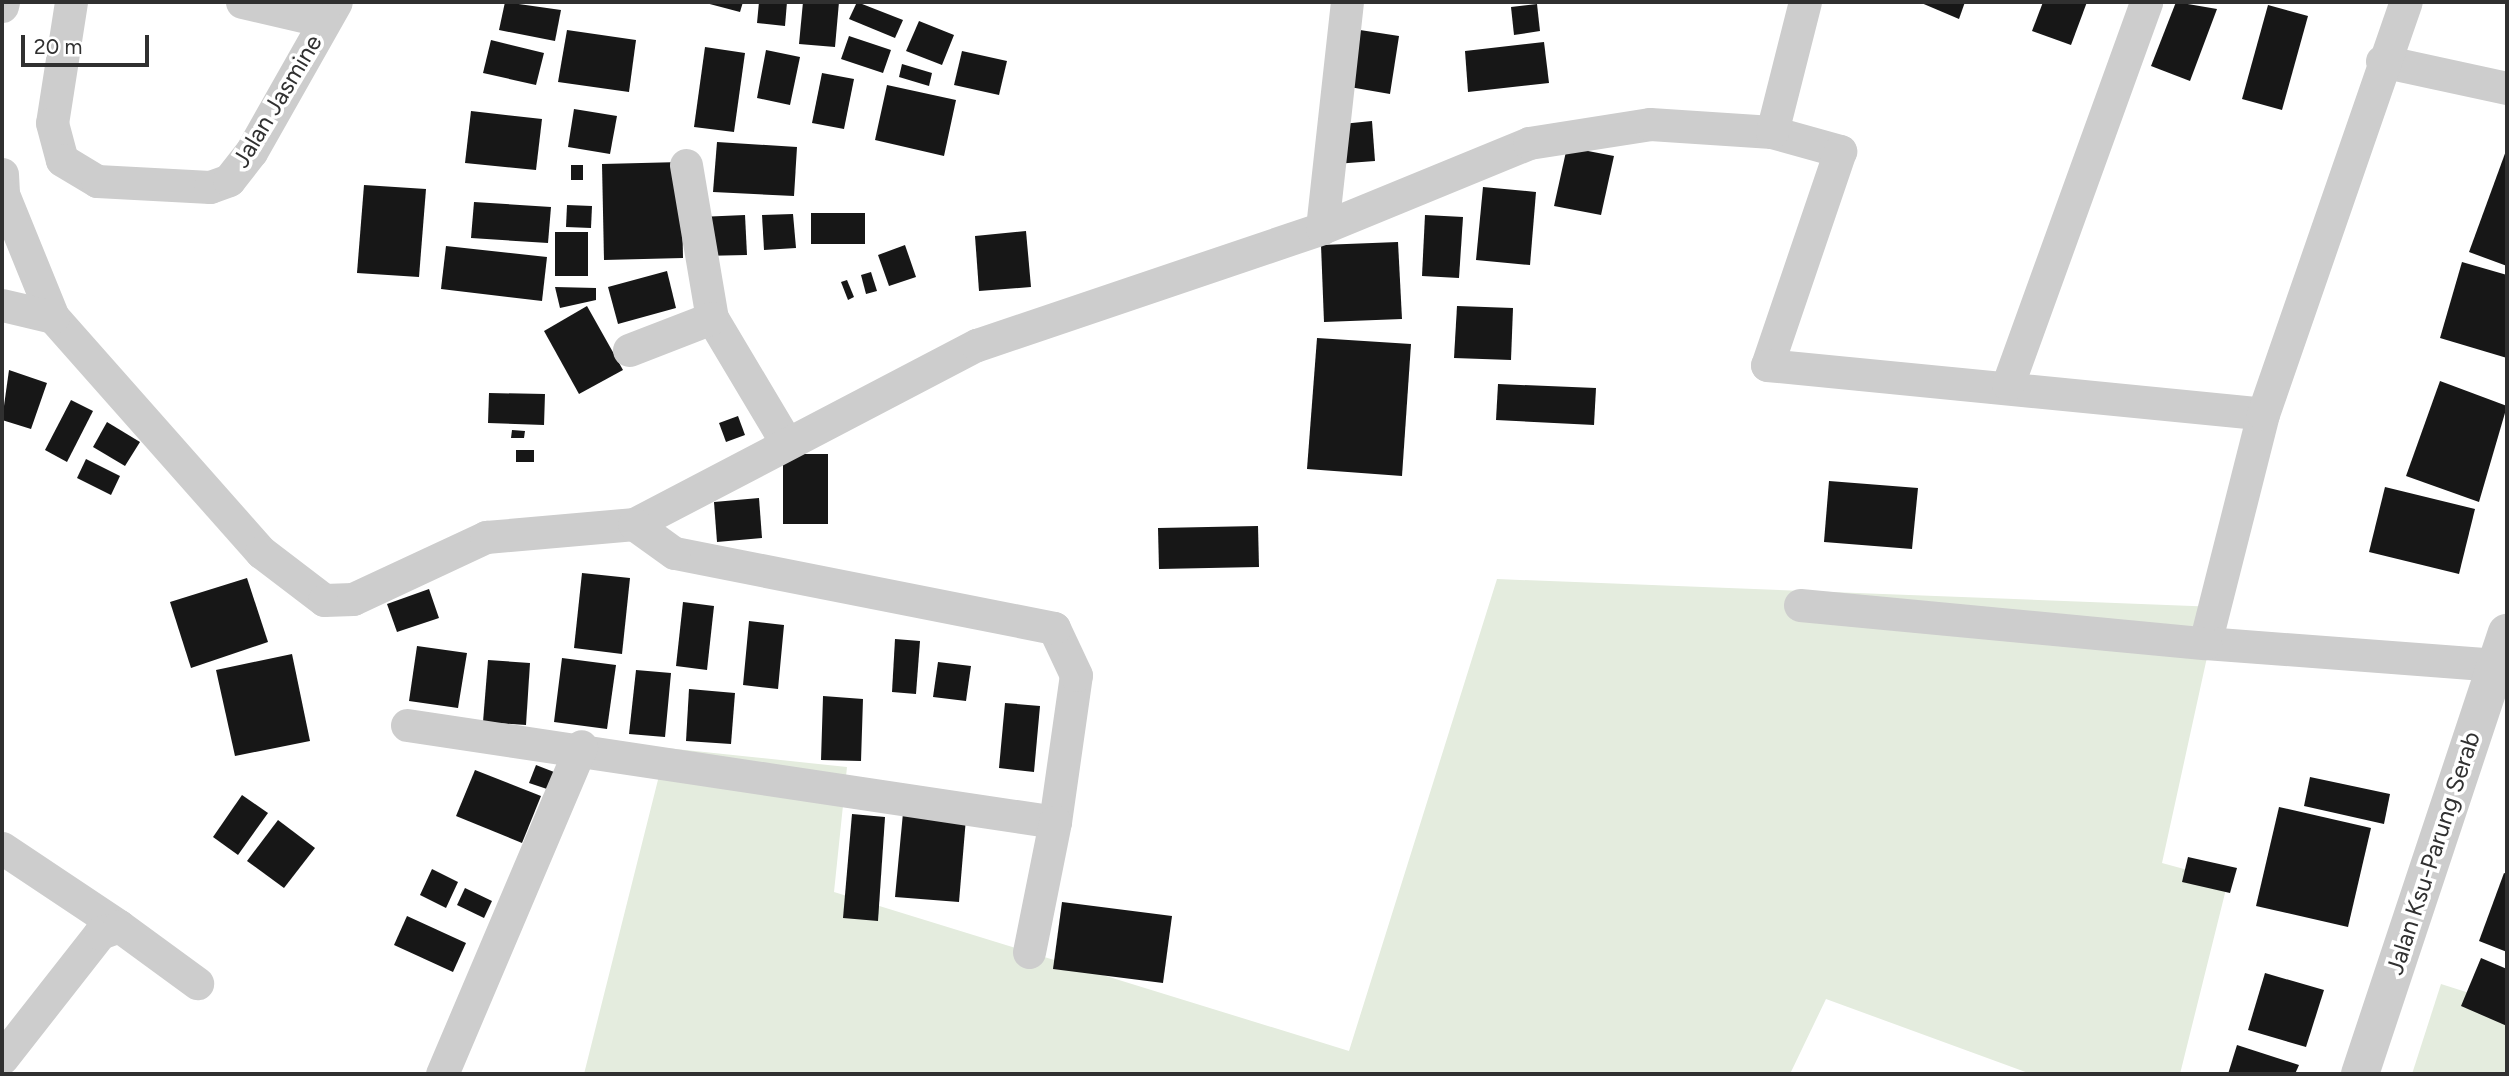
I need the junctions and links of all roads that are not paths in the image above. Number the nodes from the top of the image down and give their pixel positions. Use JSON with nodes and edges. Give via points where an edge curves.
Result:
{"nodes":[{"id":1,"x":71,"y":2,"type":"edge"},
{"id":2,"x":242,"y":2,"type":"edge"},
{"id":3,"x":1347,"y":2,"type":"edge"},
{"id":4,"x":1805,"y":2,"type":"edge"},
{"id":5,"x":2146,"y":2,"type":"edge"},
{"id":6,"x":2406,"y":2,"type":"edge"},
{"id":7,"x":330,"y":12,"type":"edge"},
{"id":8,"x":2382,"y":61,"type":"junction"},
{"id":9,"x":2507,"y":88,"type":"edge"},
{"id":10,"x":1772,"y":132,"type":"junction"},
{"id":11,"x":685,"y":165,"type":"dead end"},
{"id":12,"x":2,"y":174,"type":"edge"},
{"id":13,"x":1322,"y":228,"type":"junction"},
{"id":14,"x":2,"y":305,"type":"edge"},
{"id":15,"x":53,"y":317,"type":"junction"},
{"id":16,"x":712,"y":318,"type":"junction"},
{"id":17,"x":629,"y":351,"type":"dead end"},
{"id":18,"x":2008,"y":384,"type":"junction"},
{"id":19,"x":2263,"y":414,"type":"junction"},
{"id":20,"x":786,"y":442,"type":"junction"},
{"id":21,"x":634,"y":524,"type":"junction"},
{"id":22,"x":1800,"y":605,"type":"dead end"},
{"id":23,"x":2205,"y":643,"type":"junction"},
{"id":24,"x":2502,"y":649,"type":"edge"},
{"id":25,"x":407,"y":725,"type":"dead end"},
{"id":26,"x":582,"y":746,"type":"junction"},
{"id":27,"x":1055,"y":822,"type":"junction"},
{"id":28,"x":2,"y":848,"type":"edge"},
{"id":29,"x":119,"y":926,"type":"junction"},
{"id":30,"x":1029,"y":952,"type":"dead end"},
{"id":31,"x":197,"y":983,"type":"dead end"},
{"id":32,"x":2,"y":1058,"type":"edge"},
{"id":33,"x":442,"y":1074,"type":"edge"},
{"id":34,"x":2360,"y":1074,"type":"edge"}],
"edges":[{"from":1,"to":7,"type":"street","name":"Jalan Jasmine","via":[[55,144],[62,160],[97,181],[210,187],[229,180]]},
{"from":2,"to":7,"type":"street","name":"Jalan Jasmine"},
{"from":3,"to":13,"type":"street"},
{"from":4,"to":10,"type":"street"},
{"from":5,"to":18,"type":"street"},
{"from":6,"to":8,"type":"street"},
{"from":8,"to":9,"type":"street"},
{"from":8,"to":19,"type":"street"},
{"from":10,"to":13,"type":"street","via":[[1650,124],[1584,130],[1472,164]]},
{"from":10,"to":18,"type":"street","via":[[1840,151],[1767,365]]},
{"from":11,"to":16,"type":"street"},
{"from":12,"to":15,"type":"street","via":[[3,194]]},
{"from":13,"to":20,"type":"street","via":[[978,345]]},
{"from":14,"to":15,"type":"street"},
{"from":15,"to":21,"type":"street","via":[[261,552],[324,600],[366,594],[434,556],[486,537]]},
{"from":16,"to":17,"type":"street"},
{"from":16,"to":20,"type":"street"},
{"from":18,"to":19,"type":"street"},
{"from":19,"to":23,"type":"street"},
{"from":20,"to":21,"type":"street"},
{"from":21,"to":27,"type":"street","via":[[674,553],[1054,628],[1076,675]]},
{"from":22,"to":23,"type":"street"},
{"from":23,"to":24,"type":"street"},
{"from":24,"to":34,"type":"street","name":"Jalan Ksu-Parung Serab"},
{"from":25,"to":26,"type":"street"},
{"from":26,"to":27,"type":"street"},
{"from":26,"to":33,"type":"street"},
{"from":27,"to":30,"type":"street"},
{"from":28,"to":29,"type":"street"},
{"from":29,"to":31,"type":"street"},
{"from":29,"to":32,"type":"street","via":[[100,933]]}]}
